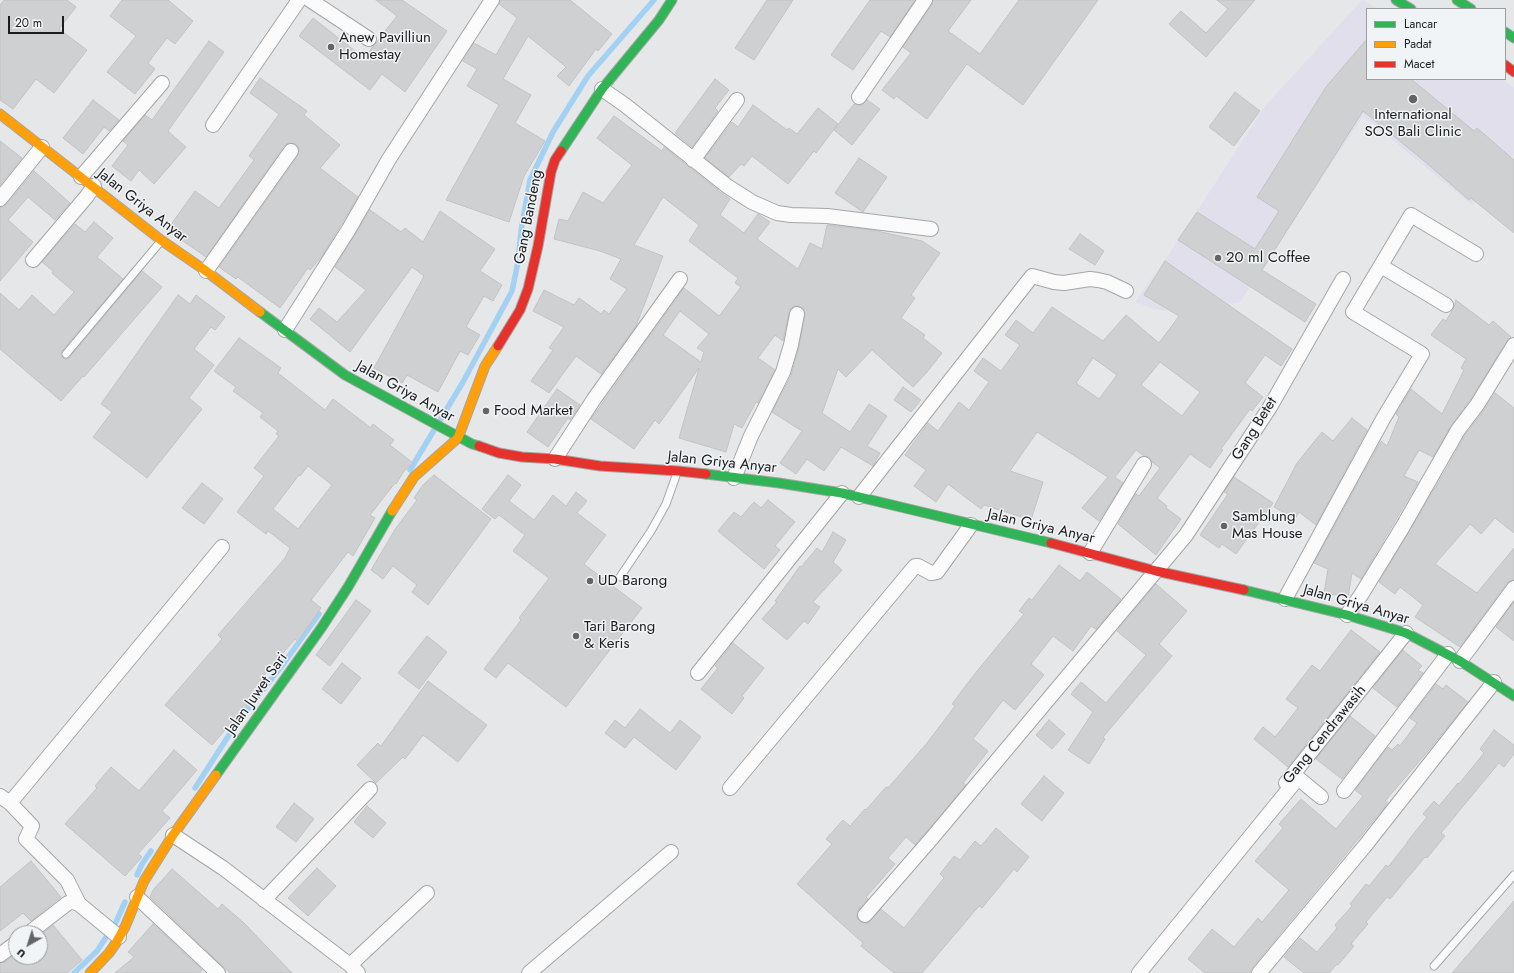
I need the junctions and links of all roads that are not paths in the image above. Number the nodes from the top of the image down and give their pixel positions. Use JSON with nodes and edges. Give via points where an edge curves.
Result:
{"nodes":[{"id":1,"x":299,"y":0,"type":"edge"},
{"id":2,"x":310,"y":0,"type":"edge"},
{"id":3,"x":492,"y":0,"type":"edge"},
{"id":4,"x":672,"y":0,"type":"edge"},
{"id":5,"x":925,"y":0,"type":"edge"},
{"id":6,"x":1396,"y":0,"type":"edge"},
{"id":7,"x":1457,"y":0,"type":"edge"},
{"id":8,"x":1409,"y":8,"type":"edge"},
{"id":9,"x":1469,"y":8,"type":"edge"},
{"id":10,"x":369,"y":39,"type":"dead end"},
{"id":11,"x":1506,"y":66,"type":"edge"},
{"id":12,"x":1514,"y":72,"type":"edge"},
{"id":13,"x":162,"y":83,"type":"dead end"},
{"id":14,"x":602,"y":89,"type":"junction"},
{"id":15,"x":859,"y":96,"type":"dead end"},
{"id":16,"x":737,"y":100,"type":"dead end"},
{"id":17,"x":0,"y":114,"type":"edge"},
{"id":18,"x":213,"y":125,"type":"dead end"},
{"id":19,"x":42,"y":147,"type":"junction"},
{"id":20,"x":291,"y":151,"type":"dead end"},
{"id":21,"x":693,"y":160,"type":"junction"},
{"id":22,"x":81,"y":176,"type":"junction"},
{"id":23,"x":94,"y":186,"type":"junction"},
{"id":24,"x":0,"y":199,"type":"edge"},
{"id":25,"x":931,"y":229,"type":"dead end"},
{"id":26,"x":161,"y":240,"type":"junction"},
{"id":27,"x":1476,"y":254,"type":"dead end"},
{"id":28,"x":33,"y":260,"type":"dead end"},
{"id":29,"x":1381,"y":266,"type":"junction"},
{"id":30,"x":206,"y":271,"type":"junction"},
{"id":31,"x":680,"y":279,"type":"dead end"},
{"id":32,"x":1344,"y":279,"type":"dead end"},
{"id":33,"x":1126,"y":291,"type":"dead end"},
{"id":34,"x":1446,"y":305,"type":"dead end"},
{"id":35,"x":797,"y":314,"type":"dead end"},
{"id":36,"x":285,"y":330,"type":"junction"},
{"id":37,"x":1514,"y":345,"type":"edge"},
{"id":38,"x":66,"y":354,"type":"dead end"},
{"id":39,"x":454,"y":435,"type":"junction"},
{"id":40,"x":555,"y":459,"type":"junction"},
{"id":41,"x":1144,"y":464,"type":"dead end"},
{"id":42,"x":678,"y":471,"type":"junction"},
{"id":43,"x":734,"y":478,"type":"junction"},
{"id":44,"x":842,"y":493,"type":"junction"},
{"id":45,"x":859,"y":497,"type":"junction"},
{"id":46,"x":971,"y":525,"type":"junction"},
{"id":47,"x":222,"y":547,"type":"dead end"},
{"id":48,"x":1090,"y":553,"type":"junction"},
{"id":49,"x":1156,"y":571,"type":"junction"},
{"id":50,"x":620,"y":577,"type":"dead end"},
{"id":51,"x":1514,"y":588,"type":"edge"},
{"id":52,"x":1285,"y":599,"type":"junction"},
{"id":53,"x":1347,"y":615,"type":"junction"},
{"id":54,"x":1406,"y":633,"type":"junction"},
{"id":55,"x":1454,"y":658,"type":"junction"},
{"id":56,"x":698,"y":673,"type":"dead end"},
{"id":57,"x":1494,"y":682,"type":"junction"},
{"id":58,"x":1514,"y":696,"type":"edge"},
{"id":59,"x":730,"y":788,"type":"dead end"},
{"id":60,"x":370,"y":789,"type":"dead end"},
{"id":61,"x":1344,"y":791,"type":"dead end"},
{"id":62,"x":1321,"y":798,"type":"dead end"},
{"id":63,"x":5,"y":800,"type":"edge"},
{"id":64,"x":173,"y":835,"type":"junction"},
{"id":65,"x":1242,"y":837,"type":"dead end"},
{"id":66,"x":671,"y":852,"type":"dead end"},
{"id":67,"x":1514,"y":875,"type":"edge"},
{"id":68,"x":427,"y":893,"type":"dead end"},
{"id":69,"x":137,"y":897,"type":"junction"},
{"id":70,"x":264,"y":900,"type":"junction"},
{"id":71,"x":79,"y":904,"type":"junction"},
{"id":72,"x":865,"y":915,"type":"dead end"},
{"id":73,"x":39,"y":925,"type":"edge"},
{"id":74,"x":119,"y":937,"type":"junction"},
{"id":75,"x":1434,"y":966,"type":"dead end"},
{"id":76,"x":354,"y":969,"type":"edge"},
{"id":77,"x":90,"y":973,"type":"edge"},
{"id":78,"x":218,"y":973,"type":"edge"},
{"id":79,"x":529,"y":973,"type":"edge"},
{"id":80,"x":1139,"y":973,"type":"edge"},
{"id":81,"x":1259,"y":973,"type":"edge"}],
"edges":[{"from":1,"to":18,"type":"street"},
{"from":2,"to":10,"type":"street"},
{"from":3,"to":36,"type":"street","via":[[389,159],[349,229]]},
{"from":4,"to":14,"type":"main road","name":"Gang Bandeng","via":[[659,20]]},
{"from":5,"to":15,"type":"street"},
{"from":6,"to":8,"type":"main road"},
{"from":7,"to":9,"type":"main road"},
{"from":11,"to":12,"type":"main road"},
{"from":13,"to":22,"type":"street"},
{"from":14,"to":21,"type":"street","via":[[625,104]]},
{"from":14,"to":39,"type":"main road","name":"Gang Bandeng","via":[[555,160],[528,289],[520,310],[485,366]]},
{"from":16,"to":21,"type":"street"},
{"from":17,"to":19,"type":"main road","name":"Jalan Griya Anyar"},
{"from":19,"to":22,"type":"main road","name":"Jalan Griya Anyar"},
{"from":19,"to":24,"type":"street"},
{"from":20,"to":30,"type":"street"},
{"from":21,"to":25,"type":"street","via":[[740,195],[777,213],[827,216]]},
{"from":22,"to":23,"type":"main road","name":"Jalan Griya Anyar"},
{"from":23,"to":26,"type":"main road","name":"Jalan Griya Anyar"},
{"from":23,"to":28,"type":"street"},
{"from":26,"to":30,"type":"main road","name":"Jalan Griya Anyar"},
{"from":26,"to":38,"type":"lane"},
{"from":27,"to":29,"type":"street","via":[[1412,215]]},
{"from":29,"to":34,"type":"street"},
{"from":29,"to":52,"type":"street","via":[[1353,312],[1422,354],[1383,419]]},
{"from":30,"to":36,"type":"main road","name":"Jalan Griya Anyar"},
{"from":31,"to":40,"type":"street","via":[[594,399]]},
{"from":32,"to":49,"type":"street","name":"Gang Betet","via":[[1270,407],[1186,535]]},
{"from":33,"to":45,"type":"street","via":[[1098,280],[1064,283],[1032,276]]},
{"from":35,"to":43,"type":"street","via":[[783,372],[751,436]]},
{"from":36,"to":39,"type":"main road","name":"Jalan Griya Anyar","via":[[345,375]]},
{"from":37,"to":53,"type":"street","via":[[1477,405],[1458,430],[1390,548]]},
{"from":39,"to":40,"type":"main road","name":"Jalan Griya Anyar","via":[[499,453]]},
{"from":39,"to":64,"type":"main road","name":"Jalan Juwet Sari","via":[[414,478],[322,627]]},
{"from":40,"to":42,"type":"main road","name":"Jalan Griya Anyar","via":[[600,466]]},
{"from":41,"to":48,"type":"street"},
{"from":42,"to":43,"type":"main road","name":"Jalan Griya Anyar"},
{"from":42,"to":50,"type":"lane","via":[[666,504]]},
{"from":43,"to":44,"type":"main road","name":"Jalan Griya Anyar"},
{"from":44,"to":45,"type":"main road","name":"Jalan Griya Anyar"},
{"from":44,"to":56,"type":"street"},
{"from":45,"to":46,"type":"main road","name":"Jalan Griya Anyar"},
{"from":46,"to":48,"type":"main road","name":"Jalan Griya Anyar"},
{"from":46,"to":59,"type":"street","via":[[937,572],[931,573],[915,566]]},
{"from":47,"to":63,"type":"street"},
{"from":48,"to":49,"type":"main road","name":"Jalan Griya Anyar"},
{"from":49,"to":52,"type":"main road","name":"Jalan Griya Anyar"},
{"from":49,"to":72,"type":"street","name":"Gang Betet"},
{"from":51,"to":55,"type":"street"},
{"from":52,"to":53,"type":"main road","name":"Jalan Griya Anyar"},
{"from":53,"to":54,"type":"main road","name":"Jalan Griya Anyar"},
{"from":54,"to":55,"type":"main road","name":"Jalan Griya Anyar"},
{"from":54,"to":65,"type":"street","name":"Gang Cendrawasih"},
{"from":55,"to":57,"type":"main road","name":"Jalan Griya Anyar"},
{"from":55,"to":61,"type":"street"},
{"from":57,"to":58,"type":"main road","name":"Jalan Griya Anyar"},
{"from":57,"to":81,"type":"street","via":[[1364,847]]},
{"from":60,"to":70,"type":"street"},
{"from":62,"to":80,"type":"street","via":[[1298,778]]},
{"from":63,"to":71,"type":"street","via":[[32,826],[26,839],[67,880]]},
{"from":64,"to":69,"type":"main road","name":"Jalan Juwet Sari"},
{"from":64,"to":70,"type":"street","via":[[223,868]]},
{"from":66,"to":79,"type":"street"},
{"from":67,"to":75,"type":"lane"},
{"from":68,"to":76,"type":"street"},
{"from":69,"to":74,"type":"main road","name":"Jalan Juwet Sari"},
{"from":69,"to":78,"type":"street"},
{"from":70,"to":76,"type":"street"},
{"from":71,"to":73,"type":"street","via":[[68,903]]},
{"from":71,"to":74,"type":"street"},
{"from":74,"to":77,"type":"main road","name":"Jalan Juwet Sari","via":[[109,953]]}]}
